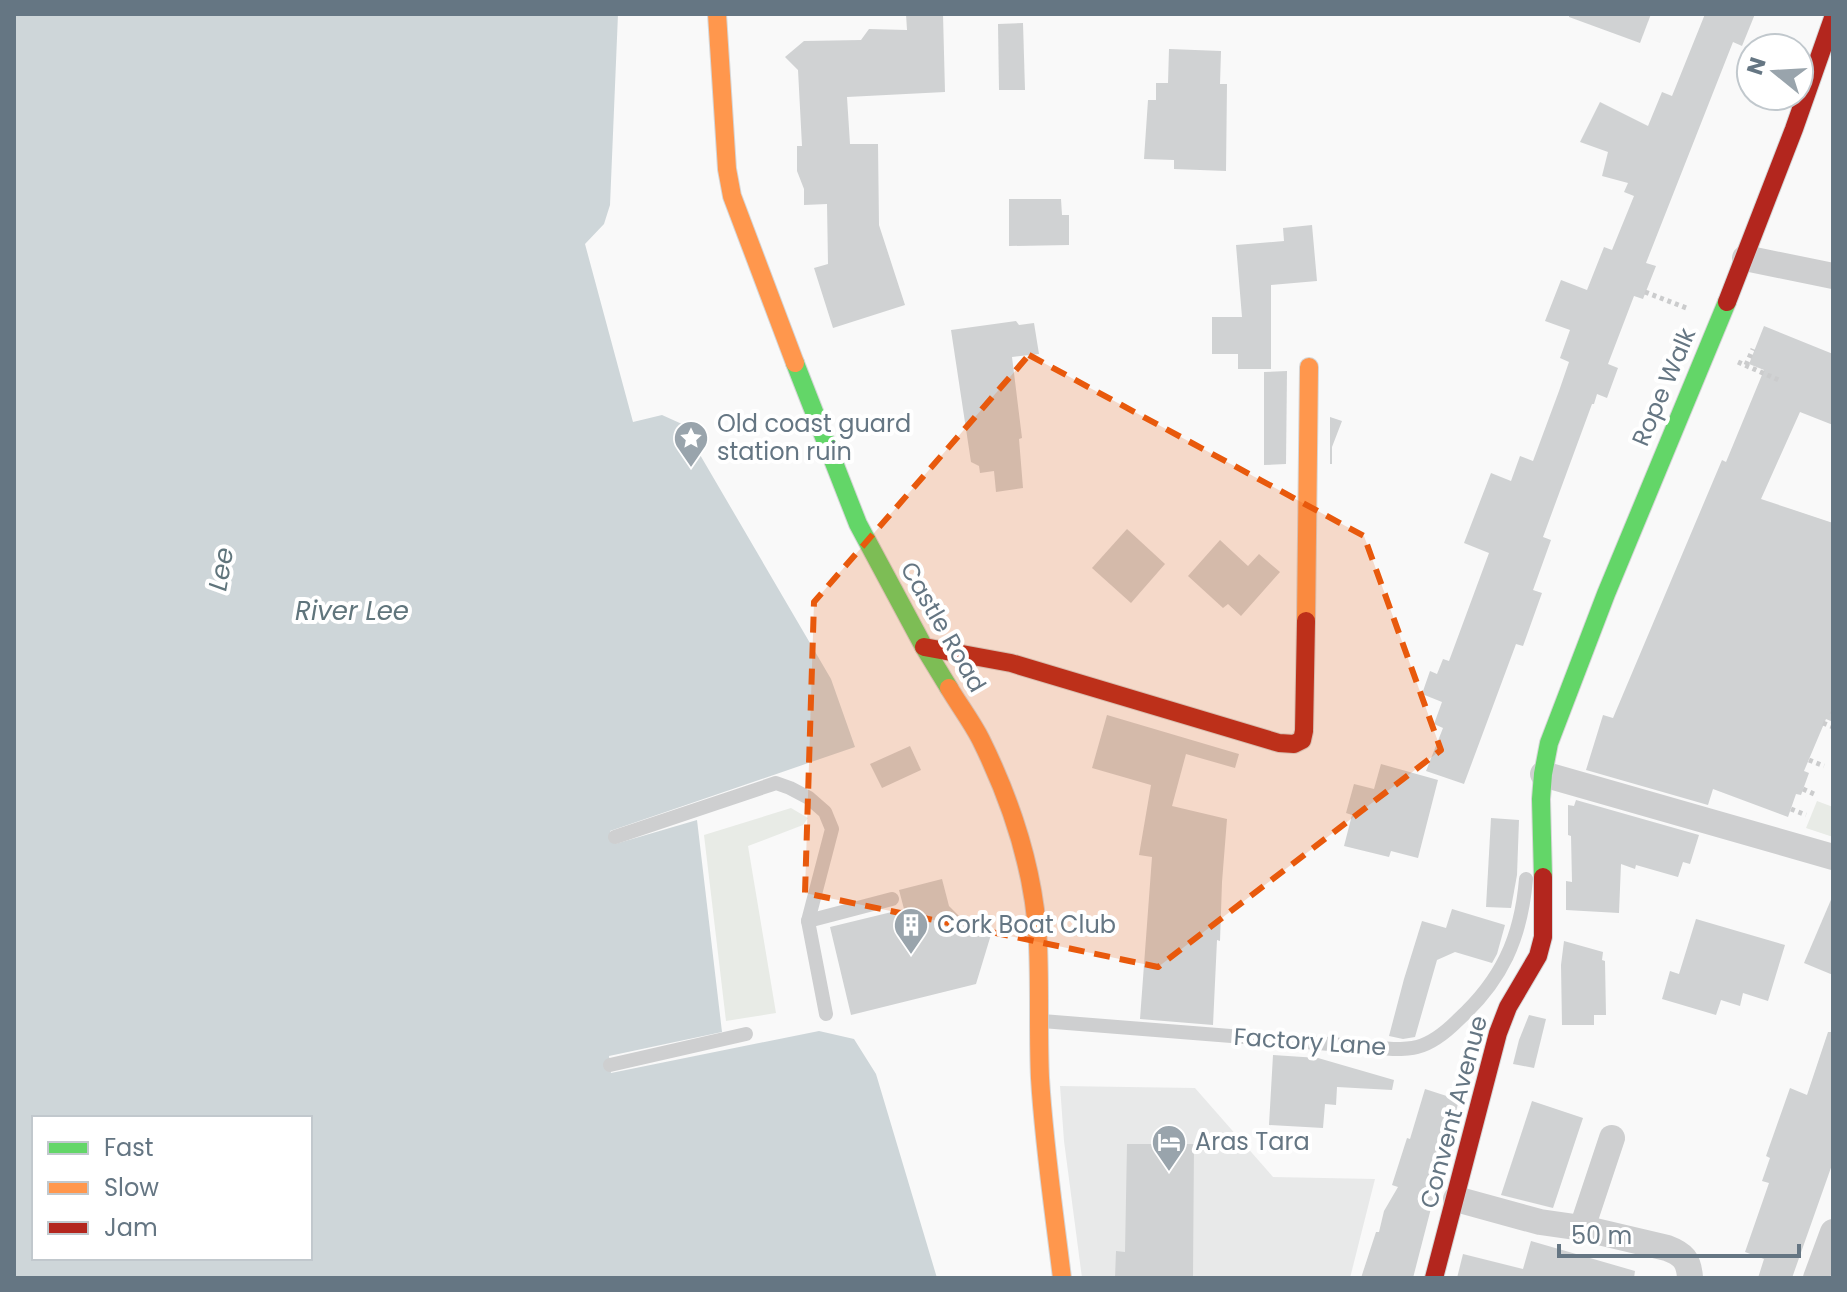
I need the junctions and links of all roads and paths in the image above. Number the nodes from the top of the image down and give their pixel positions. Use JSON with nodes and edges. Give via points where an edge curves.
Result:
{"nodes":[{"id":1,"x":717,"y":14,"type":"edge"},
{"id":2,"x":1833,"y":18,"type":"edge"},
{"id":3,"x":1745,"y":258,"type":"junction"},
{"id":4,"x":1833,"y":276,"type":"edge"},
{"id":5,"x":1645,"y":292,"type":"dead end"},
{"id":6,"x":1694,"y":310,"type":"dead end"},
{"id":7,"x":1753,"y":349,"type":"dead end"},
{"id":8,"x":1729,"y":357,"type":"dead end"},
{"id":9,"x":1746,"y":365,"type":"junction"},
{"id":10,"x":1309,"y":367,"type":"dead end"},
{"id":11,"x":1781,"y":381,"type":"dead end"},
{"id":12,"x":924,"y":647,"type":"junction"},
{"id":13,"x":1823,"y":723,"type":"dead end"},
{"id":14,"x":1833,"y":727,"type":"edge"},
{"id":15,"x":1809,"y":760,"type":"dead end"},
{"id":16,"x":1824,"y":766,"type":"dead end"},
{"id":17,"x":1543,"y":774,"type":"junction"},
{"id":18,"x":1803,"y":789,"type":"dead end"},
{"id":19,"x":1814,"y":794,"type":"dead end"},
{"id":20,"x":1791,"y":809,"type":"dead end"},
{"id":21,"x":1806,"y":815,"type":"dead end"},
{"id":22,"x":1542,"y":831,"type":"junction"},
{"id":23,"x":615,"y":837,"type":"dead end"},
{"id":24,"x":1833,"y":857,"type":"edge"},
{"id":25,"x":892,"y":899,"type":"dead end"},
{"id":26,"x":808,"y":921,"type":"junction"},
{"id":27,"x":826,"y":1014,"type":"dead end"},
{"id":28,"x":1038,"y":1021,"type":"junction"},
{"id":29,"x":746,"y":1034,"type":"dead end"},
{"id":30,"x":610,"y":1065,"type":"dead end"},
{"id":31,"x":1612,"y":1138,"type":"dead end"},
{"id":32,"x":1456,"y":1199,"type":"junction"},
{"id":33,"x":1582,"y":1228,"type":"junction"},
{"id":34,"x":1833,"y":1232,"type":"edge"},
{"id":35,"x":1062,"y":1278,"type":"edge"},
{"id":36,"x":1434,"y":1278,"type":"edge"},
{"id":37,"x":1690,"y":1278,"type":"edge"},
{"id":38,"x":1816,"y":1278,"type":"edge"}],
"edges":[{"from":1,"to":12,"type":"street","name":"Castle Road","via":[[732,196],[858,524]]},
{"from":2,"to":3,"type":"street","name":"Rope Walk"},
{"from":3,"to":4,"type":"street"},
{"from":3,"to":17,"type":"street","name":"Rope Walk","via":[[1596,617],[1554,728]]},
{"from":5,"to":6,"type":"path"},
{"from":7,"to":9,"type":"path"},
{"from":8,"to":9,"type":"path"},
{"from":9,"to":11,"type":"path"},
{"from":10,"to":12,"type":"street","via":[[1302,740],[1279,743],[1011,663]]},
{"from":12,"to":28,"type":"street","name":"Castle Road","via":[[980,739],[1012,813],[1035,910]]},
{"from":13,"to":14,"type":"path"},
{"from":15,"to":16,"type":"path"},
{"from":17,"to":22,"type":"street","name":"Convent Avenue"},
{"from":17,"to":24,"type":"street"},
{"from":18,"to":19,"type":"path"},
{"from":20,"to":21,"type":"path"},
{"from":22,"to":28,"type":"lane","name":"Factory Lane","via":[[1532,846],[1518,931],[1507,959],[1487,991],[1433,1041],[1393,1049]]},
{"from":22,"to":32,"type":"street","name":"Convent Avenue","via":[[1543,937],[1498,1033]]},
{"from":23,"to":26,"type":"lane","via":[[776,783],[790,788],[825,812],[832,829]]},
{"from":25,"to":26,"type":"lane"},
{"from":26,"to":27,"type":"lane"},
{"from":28,"to":35,"type":"street","name":"Castle Road","via":[[1044,1131]]},
{"from":29,"to":30,"type":"lane"},
{"from":31,"to":33,"type":"street"},
{"from":32,"to":33,"type":"street"},
{"from":32,"to":36,"type":"street","name":"Convent Avenue"},
{"from":33,"to":37,"type":"street","via":[[1679,1253]]},
{"from":34,"to":38,"type":"street"}]}
